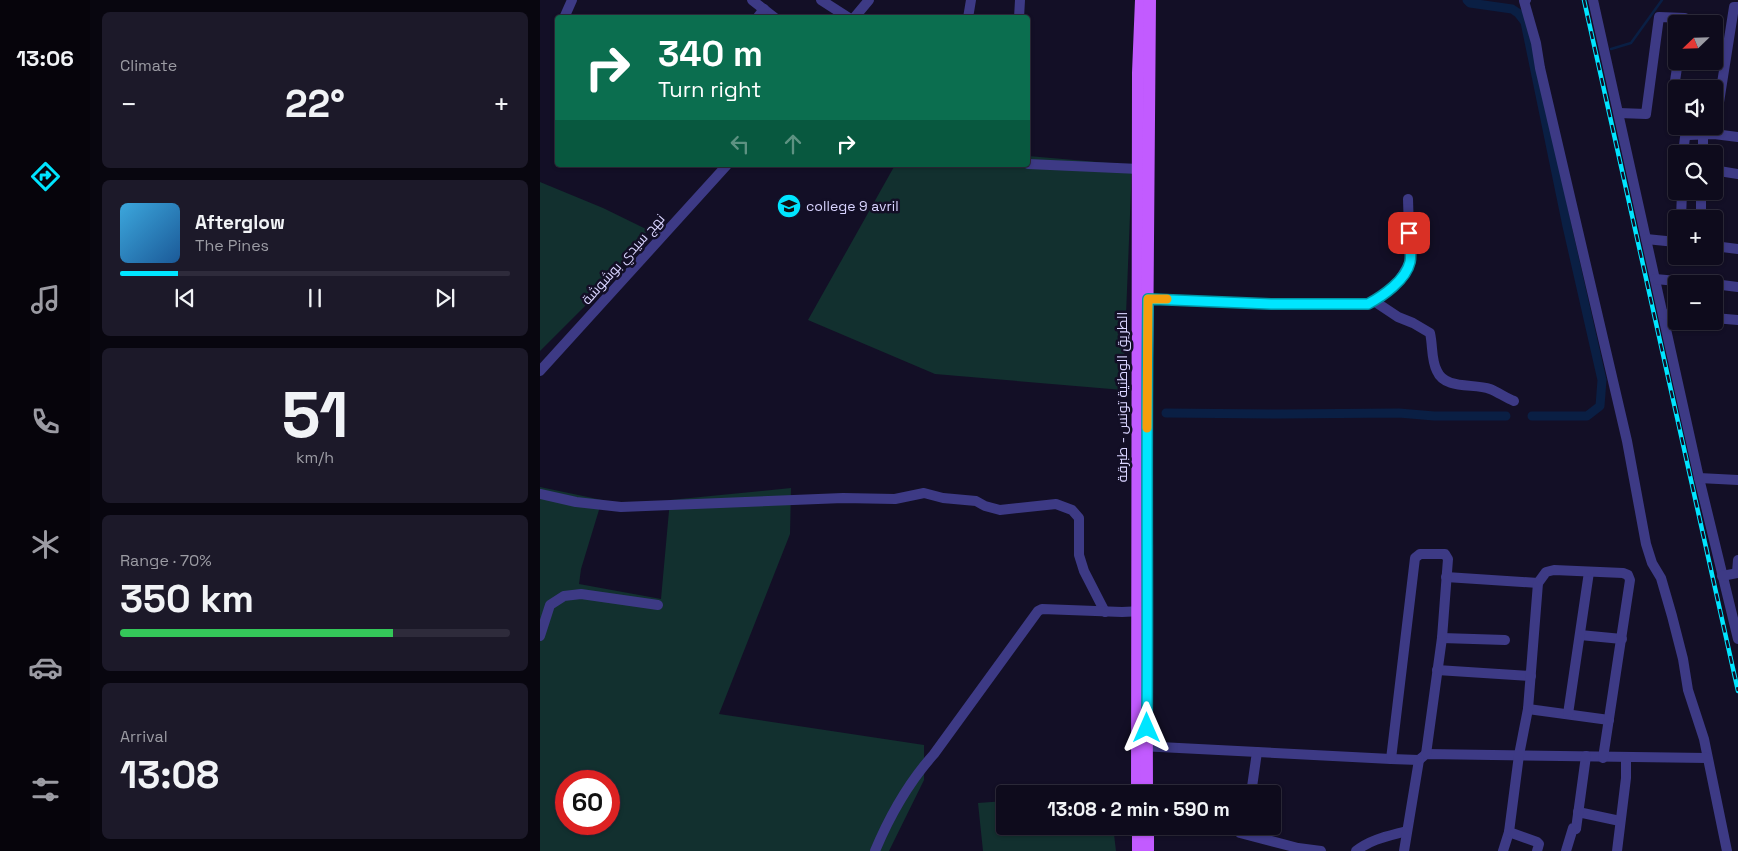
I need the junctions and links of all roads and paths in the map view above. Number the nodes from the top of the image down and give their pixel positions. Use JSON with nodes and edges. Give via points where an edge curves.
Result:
{"nodes":[{"id":1,"x":572,"y":0,"type":"edge"},
{"id":2,"x":821,"y":0,"type":"edge"},
{"id":3,"x":870,"y":0,"type":"edge"},
{"id":4,"x":971,"y":0,"type":"edge"},
{"id":5,"x":1020,"y":0,"type":"edge"},
{"id":6,"x":1141,"y":0,"type":"edge"},
{"id":7,"x":1150,"y":0,"type":"edge"},
{"id":8,"x":1526,"y":0,"type":"edge"},
{"id":9,"x":1593,"y":0,"type":"edge"},
{"id":10,"x":759,"y":6,"type":"edge"},
{"id":11,"x":1738,"y":7,"type":"edge"},
{"id":12,"x":565,"y":15,"type":"edge"},
{"id":13,"x":771,"y":15,"type":"edge"},
{"id":14,"x":845,"y":15,"type":"edge"},
{"id":15,"x":857,"y":15,"type":"edge"},
{"id":16,"x":968,"y":15,"type":"edge"},
{"id":17,"x":1018,"y":15,"type":"edge"},
{"id":18,"x":1668,"y":17,"type":"edge"},
{"id":19,"x":1719,"y":80,"type":"edge"},
{"id":20,"x":1619,"y":113,"type":"junction"},
{"id":21,"x":1692,"y":135,"type":"edge"},
{"id":22,"x":1708,"y":135,"type":"joint"},
{"id":23,"x":1144,"y":136,"type":"junction"},
{"id":24,"x":1738,"y":138,"type":"edge"},
{"id":25,"x":1684,"y":145,"type":"edge"},
{"id":26,"x":1705,"y":145,"type":"edge"},
{"id":27,"x":1030,"y":164,"type":"edge"},
{"id":28,"x":725,"y":167,"type":"edge"},
{"id":29,"x":1139,"y":169,"type":"junction"},
{"id":30,"x":1723,"y":172,"type":"edge"},
{"id":31,"x":1738,"y":174,"type":"edge"},
{"id":32,"x":1408,"y":199,"type":"dead end"},
{"id":33,"x":1646,"y":239,"type":"junction"},
{"id":34,"x":1668,"y":241,"type":"edge"},
{"id":35,"x":1723,"y":247,"type":"edge"},
{"id":36,"x":1738,"y":249,"type":"edge"},
{"id":37,"x":1655,"y":280,"type":"junction"},
{"id":38,"x":1668,"y":281,"type":"edge"},
{"id":39,"x":1723,"y":285,"type":"edge"},
{"id":40,"x":1738,"y":287,"type":"edge"},
{"id":41,"x":1148,"y":299,"type":"junction"},
{"id":42,"x":1374,"y":301,"type":"junction"},
{"id":43,"x":1662,"y":314,"type":"junction"},
{"id":44,"x":1668,"y":314,"type":"edge"},
{"id":45,"x":1723,"y":319,"type":"edge"},
{"id":46,"x":1738,"y":320,"type":"edge"},
{"id":47,"x":540,"y":371,"type":"edge"},
{"id":48,"x":1514,"y":402,"type":"dead end"},
{"id":49,"x":1699,"y":478,"type":"junction"},
{"id":50,"x":1738,"y":480,"type":"edge"},
{"id":51,"x":540,"y":494,"type":"edge"},
{"id":52,"x":1738,"y":560,"type":"edge"},
{"id":53,"x":1589,"y":572,"type":"junction"},
{"id":54,"x":1738,"y":573,"type":"edge"},
{"id":55,"x":1722,"y":576,"type":"junction"},
{"id":56,"x":1446,"y":577,"type":"junction"},
{"id":57,"x":1538,"y":583,"type":"junction"},
{"id":58,"x":658,"y":605,"type":"dead end"},
{"id":59,"x":1143,"y":611,"type":"junction"},
{"id":60,"x":1105,"y":612,"type":"junction"},
{"id":61,"x":1580,"y":635,"type":"junction"},
{"id":62,"x":540,"y":636,"type":"edge"},
{"id":63,"x":1442,"y":638,"type":"junction"},
{"id":64,"x":1622,"y":639,"type":"junction"},
{"id":65,"x":1738,"y":639,"type":"edge"},
{"id":66,"x":1505,"y":640,"type":"dead end"},
{"id":67,"x":1437,"y":670,"type":"junction"},
{"id":68,"x":1531,"y":676,"type":"junction"},
{"id":69,"x":1528,"y":709,"type":"junction"},
{"id":70,"x":1568,"y":714,"type":"junction"},
{"id":71,"x":1609,"y":720,"type":"junction"},
{"id":72,"x":1141,"y":746,"type":"junction"},
{"id":73,"x":1257,"y":752,"type":"junction"},
{"id":74,"x":1519,"y":755,"type":"junction"},
{"id":75,"x":1586,"y":756,"type":"junction"},
{"id":76,"x":1423,"y":757,"type":"junction"},
{"id":77,"x":1604,"y":758,"type":"junction"},
{"id":78,"x":1626,"y":758,"type":"junction"},
{"id":79,"x":1707,"y":758,"type":"junction"},
{"id":80,"x":1391,"y":759,"type":"junction"},
{"id":81,"x":1138,"y":785,"type":"edge"},
{"id":82,"x":1146,"y":785,"type":"edge"},
{"id":83,"x":1252,"y":785,"type":"edge"},
{"id":84,"x":1578,"y":812,"type":"junction"},
{"id":85,"x":1620,"y":821,"type":"junction"},
{"id":86,"x":1407,"y":831,"type":"junction"},
{"id":87,"x":1510,"y":832,"type":"junction"},
{"id":88,"x":1138,"y":835,"type":"edge"},
{"id":89,"x":1148,"y":835,"type":"edge"},
{"id":90,"x":1248,"y":835,"type":"edge"},
{"id":91,"x":875,"y":851,"type":"edge"},
{"id":92,"x":1138,"y":851,"type":"edge"},
{"id":93,"x":1148,"y":851,"type":"edge"},
{"id":94,"x":1321,"y":851,"type":"edge"},
{"id":95,"x":1356,"y":851,"type":"edge"},
{"id":96,"x":1404,"y":851,"type":"edge"},
{"id":97,"x":1503,"y":851,"type":"edge"},
{"id":98,"x":1537,"y":851,"type":"edge"},
{"id":99,"x":1566,"y":851,"type":"edge"},
{"id":100,"x":1617,"y":851,"type":"edge"},
{"id":101,"x":1727,"y":851,"type":"edge"}],
"edges":[{"from":1,"to":12,"type":"street"},
{"from":2,"to":14,"type":"street"},
{"from":3,"to":15,"type":"street"},
{"from":4,"to":16,"type":"street"},
{"from":5,"to":17,"type":"street"},
{"from":6,"to":23,"type":"main road","name":"الطريق الوطنية تونس - طبرقة","via":[[1138,72]]},
{"from":7,"to":23,"type":"main road","name":"الطريق الوطنية تونس - طبرقة"},
{"from":8,"to":79,"type":"street","via":[[1627,441],[1646,544],[1664,587]]},
{"from":9,"to":20,"type":"street"},
{"from":10,"to":13,"type":"street"},
{"from":11,"to":19,"type":"street","via":[[1734,7]]},
{"from":18,"to":20,"type":"street","via":[[1659,17],[1646,114]]},
{"from":20,"to":33,"type":"street"},
{"from":21,"to":25,"type":"street","via":[[1685,137]]},
{"from":22,"to":24,"type":"street"},
{"from":22,"to":26,"type":"street"},
{"from":23,"to":29,"type":"main road","name":"الطريق الوطنية تونس - طبرقة"},
{"from":23,"to":41,"type":"main road","name":"الطريق الوطنية تونس - طبرقة"},
{"from":27,"to":29,"type":"street"},
{"from":28,"to":47,"type":"street","name":"نهج سيدي بوشوشة"},
{"from":29,"to":59,"type":"main road","name":"الطريق الوطنية تونس - طبرقة","via":[[1136,528]]},
{"from":30,"to":31,"type":"street"},
{"from":32,"to":42,"type":"street","via":[[1410,262],[1399,281]]},
{"from":33,"to":34,"type":"street"},
{"from":33,"to":37,"type":"street"},
{"from":35,"to":36,"type":"street"},
{"from":37,"to":38,"type":"street"},
{"from":37,"to":43,"type":"street"},
{"from":39,"to":40,"type":"street"},
{"from":41,"to":42,"type":"street","via":[[1271,304],[1368,304]]},
{"from":41,"to":59,"type":"main road","name":"الطريق الوطنية تونس - طبرقة"},
{"from":42,"to":48,"type":"street","via":[[1430,333],[1437,373],[1446,381],[1490,389]]},
{"from":43,"to":44,"type":"street"},
{"from":43,"to":49,"type":"street"},
{"from":45,"to":46,"type":"street"},
{"from":49,"to":50,"type":"street"},
{"from":49,"to":55,"type":"street"},
{"from":51,"to":60,"type":"street","via":[[621,507],[842,498],[895,499],[924,493],[976,501],[1000,510],[1056,504],[1072,510],[1079,518],[1079,555]]},
{"from":52,"to":54,"type":"street"},
{"from":53,"to":57,"type":"street","via":[[1554,570],[1546,572]]},
{"from":53,"to":61,"type":"street"},
{"from":53,"to":64,"type":"street","via":[[1628,575]]},
{"from":54,"to":55,"type":"street"},
{"from":55,"to":65,"type":"street"},
{"from":56,"to":57,"type":"street"},
{"from":56,"to":63,"type":"street"},
{"from":56,"to":80,"type":"street","via":[[1446,554],[1416,556]]},
{"from":57,"to":68,"type":"street"},
{"from":58,"to":62,"type":"street","via":[[581,594],[564,596],[550,605]]},
{"from":59,"to":60,"type":"street"},
{"from":59,"to":72,"type":"main road","name":"الطريق الوطنية تونس - طبرقة"},
{"from":60,"to":91,"type":"street","via":[[1038,611],[917,773],[886,825]]},
{"from":61,"to":64,"type":"street"},
{"from":61,"to":70,"type":"street"},
{"from":63,"to":66,"type":"street"},
{"from":63,"to":67,"type":"street"},
{"from":64,"to":71,"type":"street"},
{"from":67,"to":68,"type":"street"},
{"from":67,"to":76,"type":"street"},
{"from":68,"to":69,"type":"street"},
{"from":69,"to":70,"type":"street"},
{"from":69,"to":74,"type":"street"},
{"from":70,"to":71,"type":"street"},
{"from":71,"to":77,"type":"street"},
{"from":72,"to":73,"type":"street"},
{"from":72,"to":81,"type":"main road","name":"الطريق الوطنية تونس - طبرقة"},
{"from":72,"to":82,"type":"main road","name":"الطريق الوطنية تونس - طبرقة"},
{"from":73,"to":80,"type":"street"},
{"from":73,"to":83,"type":"street"},
{"from":74,"to":75,"type":"street"},
{"from":74,"to":76,"type":"street"},
{"from":74,"to":87,"type":"street"},
{"from":75,"to":77,"type":"street"},
{"from":75,"to":84,"type":"street"},
{"from":76,"to":80,"type":"street"},
{"from":76,"to":86,"type":"street"},
{"from":77,"to":78,"type":"street"},
{"from":78,"to":79,"type":"street"},
{"from":78,"to":85,"type":"street"},
{"from":79,"to":101,"type":"street"},
{"from":84,"to":85,"type":"street"},
{"from":84,"to":99,"type":"street","via":[[1576,829],[1572,828]]},
{"from":85,"to":100,"type":"street"},
{"from":86,"to":95,"type":"street","via":[[1373,840]]},
{"from":86,"to":96,"type":"street"},
{"from":87,"to":97,"type":"street"},
{"from":87,"to":98,"type":"street","via":[[1537,842]]},
{"from":88,"to":92,"type":"main road"},
{"from":89,"to":93,"type":"main road"},
{"from":90,"to":94,"type":"street"}]}
